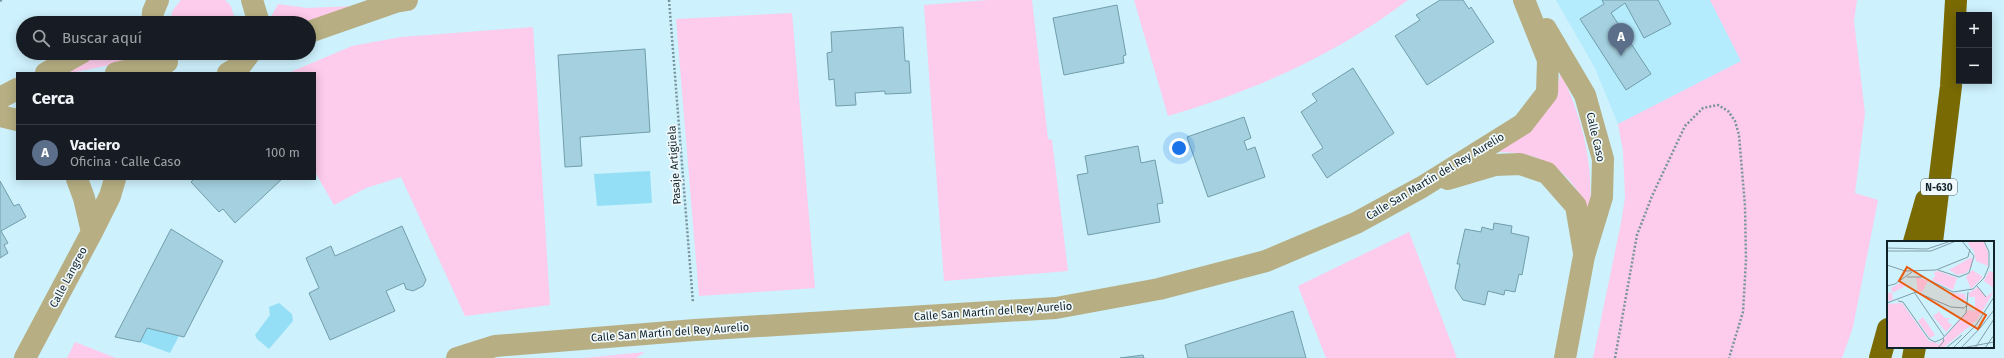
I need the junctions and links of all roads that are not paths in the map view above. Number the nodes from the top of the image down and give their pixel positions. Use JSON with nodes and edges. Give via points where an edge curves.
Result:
{"nodes":[{"id":1,"x":1524,"y":0,"type":"edge"},
{"id":2,"x":1528,"y":0,"type":"edge"},
{"id":3,"x":1956,"y":0,"type":"edge"},
{"id":4,"x":392,"y":1,"type":"edge"},
{"id":5,"x":316,"y":29,"type":"edge"},
{"id":6,"x":69,"y":60,"type":"edge"},
{"id":7,"x":245,"y":60,"type":"edge"},
{"id":8,"x":159,"y":63,"type":"edge"},
{"id":9,"x":48,"y":72,"type":"edge"},
{"id":10,"x":120,"y":72,"type":"edge"},
{"id":11,"x":230,"y":72,"type":"edge"},
{"id":12,"x":0,"y":116,"type":"edge"},
{"id":13,"x":16,"y":120,"type":"edge"},
{"id":14,"x":1946,"y":131,"type":"junction"},
{"id":15,"x":76,"y":180,"type":"edge"},
{"id":16,"x":122,"y":180,"type":"edge"},
{"id":17,"x":112,"y":187,"type":"edge"},
{"id":18,"x":1422,"y":187,"type":"junction"},
{"id":19,"x":92,"y":232,"type":"junction"},
{"id":20,"x":1914,"y":241,"type":"edge"},
{"id":21,"x":1932,"y":241,"type":"edge"},
{"id":22,"x":1584,"y":256,"type":"junction"},
{"id":23,"x":1887,"y":333,"type":"edge"},
{"id":24,"x":1915,"y":348,"type":"edge"},
{"id":25,"x":25,"y":358,"type":"edge"},
{"id":26,"x":457,"y":358,"type":"edge"},
{"id":27,"x":1566,"y":358,"type":"edge"},
{"id":28,"x":1880,"y":358,"type":"edge"},
{"id":29,"x":1913,"y":358,"type":"edge"}],
"edges":[{"from":1,"to":18,"type":"street","name":"Calle San Martín del Rey Aurelio","via":[[1548,60],[1547,93],[1523,124]]},
{"from":2,"to":22,"type":"street","name":"Calle Caso","via":[[1585,95],[1603,159],[1602,197]]},
{"from":3,"to":14,"type":"highway","number":"N-630"},
{"from":4,"to":5,"type":"street"},
{"from":6,"to":9,"type":"street"},
{"from":7,"to":11,"type":"street"},
{"from":8,"to":10,"type":"street"},
{"from":12,"to":13,"type":"street"},
{"from":14,"to":20,"type":"highway"},
{"from":14,"to":21,"type":"highway","number":"N-630"},
{"from":15,"to":19,"type":"street","via":[[84,198]]},
{"from":16,"to":17,"type":"street","name":"Calle Langreo"},
{"from":17,"to":19,"type":"street","name":"Calle Langreo"},
{"from":18,"to":22,"type":"street","via":[[1495,165],[1520,164],[1547,173],[1576,206]]},
{"from":18,"to":26,"type":"street","name":"Calle San Martín del Rey Aurelio","via":[[1356,223],[1266,261],[1159,289],[1056,308],[695,330],[495,346]]},
{"from":19,"to":25,"type":"street","name":"Calle Langreo"},
{"from":22,"to":27,"type":"street","name":"Calle Caso"},
{"from":23,"to":28,"type":"highway"},
{"from":24,"to":29,"type":"highway"}]}
